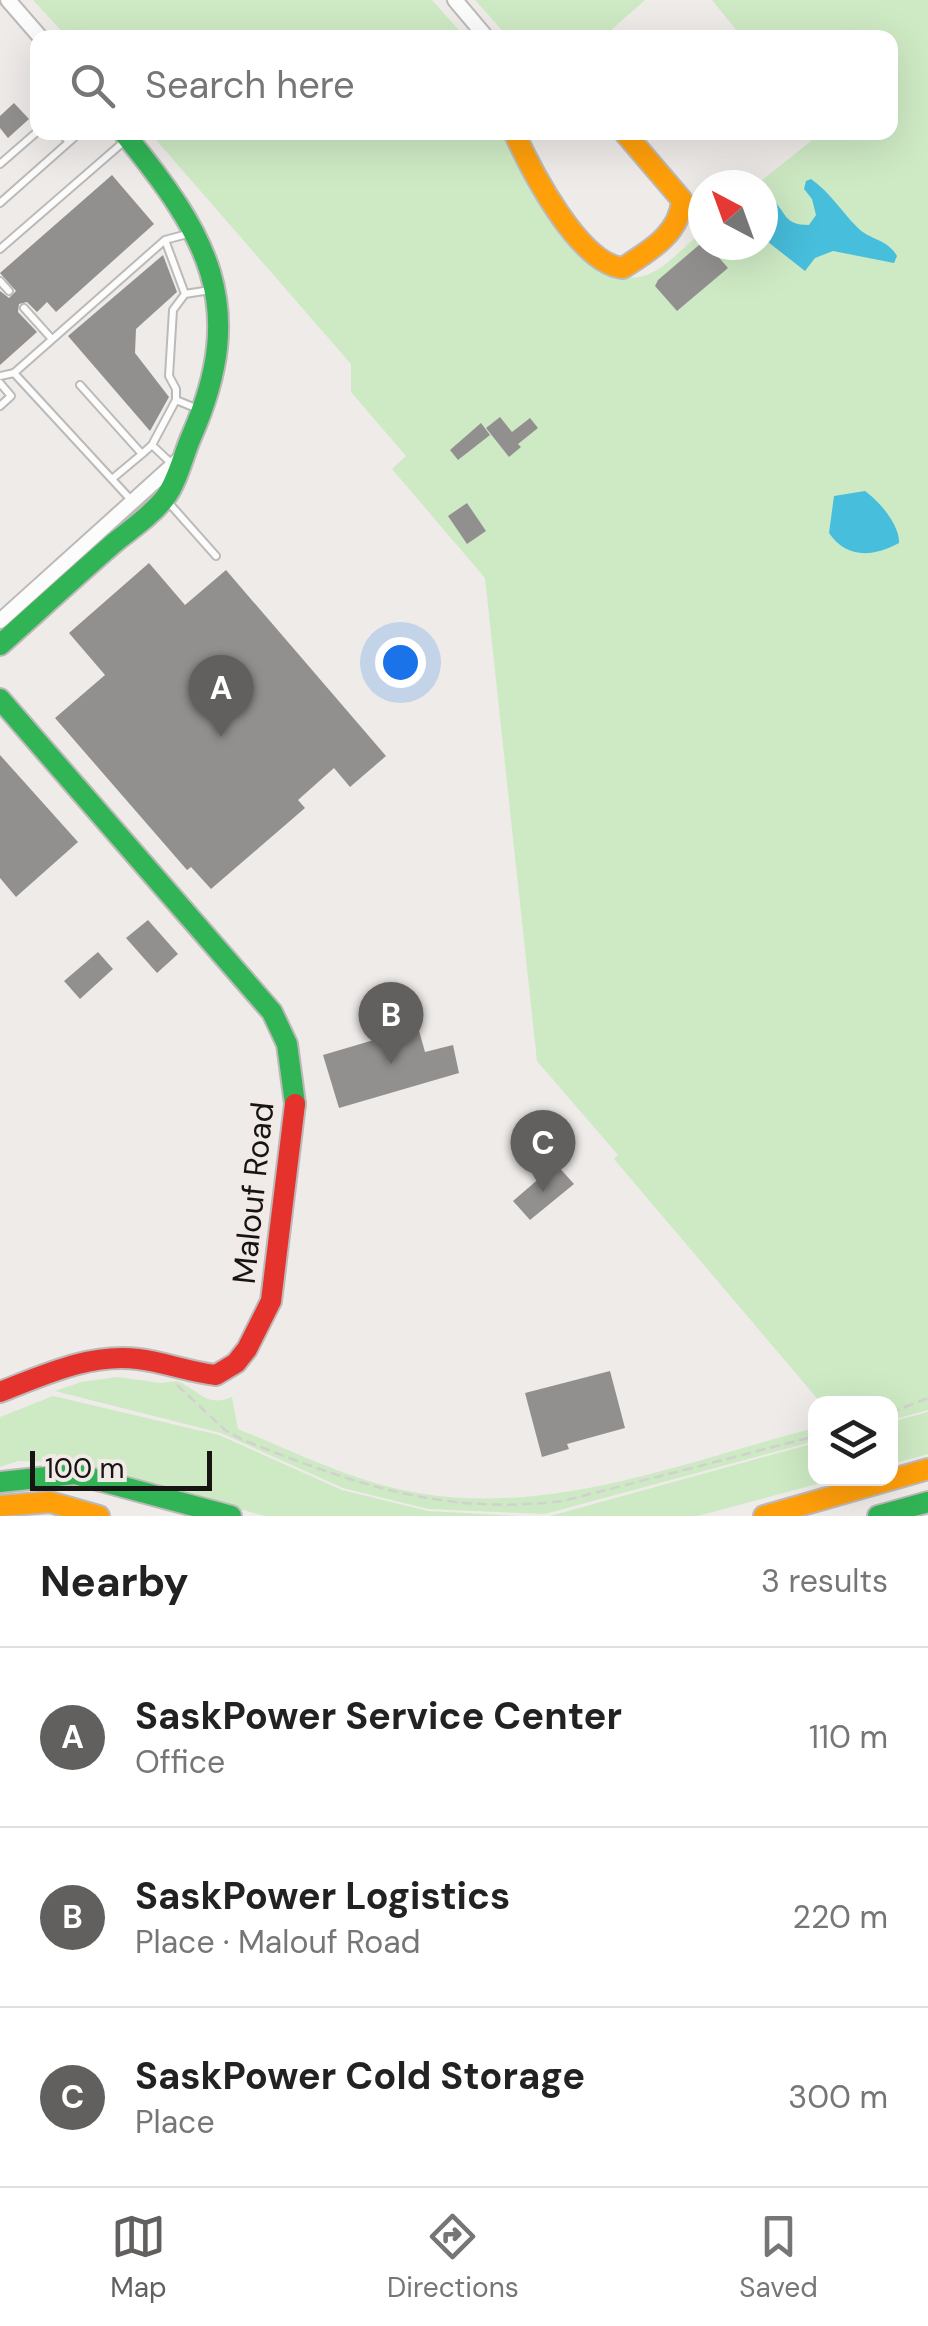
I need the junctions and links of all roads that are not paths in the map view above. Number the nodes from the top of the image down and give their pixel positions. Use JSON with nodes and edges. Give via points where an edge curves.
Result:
{"nodes":[{"id":1,"x":8,"y":0,"type":"edge"},
{"id":2,"x":455,"y":0,"type":"edge"},
{"id":3,"x":33,"y":30,"type":"edge"},
{"id":4,"x":480,"y":30,"type":"edge"},
{"id":5,"x":30,"y":137,"type":"edge"},
{"id":6,"x":121,"y":140,"type":"edge"},
{"id":7,"x":129,"y":140,"type":"edge"},
{"id":8,"x":517,"y":140,"type":"edge"},
{"id":9,"x":631,"y":140,"type":"edge"},
{"id":10,"x":69,"y":142,"type":"edge"},
{"id":11,"x":0,"y":164,"type":"edge"},
{"id":12,"x":0,"y":203,"type":"edge"},
{"id":13,"x":198,"y":232,"type":"junction"},
{"id":14,"x":165,"y":240,"type":"junction"},
{"id":15,"x":0,"y":249,"type":"edge"},
{"id":16,"x":0,"y":281,"type":"edge"},
{"id":17,"x":216,"y":289,"type":"junction"},
{"id":18,"x":9,"y":291,"type":"dead end"},
{"id":19,"x":185,"y":294,"type":"junction"},
{"id":20,"x":24,"y":308,"type":"dead end"},
{"id":21,"x":52,"y":338,"type":"junction"},
{"id":22,"x":14,"y":373,"type":"junction"},
{"id":23,"x":0,"y":379,"type":"edge"},
{"id":24,"x":80,"y":385,"type":"dead end"},
{"id":25,"x":176,"y":400,"type":"junction"},
{"id":26,"x":0,"y":406,"type":"edge"},
{"id":27,"x":203,"y":410,"type":"junction"},
{"id":28,"x":152,"y":445,"type":"junction"},
{"id":29,"x":142,"y":454,"type":"junction"},
{"id":30,"x":178,"y":460,"type":"junction"},
{"id":31,"x":112,"y":478,"type":"junction"},
{"id":32,"x":165,"y":498,"type":"junction"},
{"id":33,"x":132,"y":501,"type":"junction"},
{"id":34,"x":216,"y":556,"type":"dead end"},
{"id":35,"x":0,"y":621,"type":"edge"},
{"id":36,"x":0,"y":645,"type":"edge"},
{"id":37,"x":0,"y":699,"type":"edge"},
{"id":38,"x":0,"y":1392,"type":"edge"},
{"id":39,"x":928,"y":1469,"type":"edge"},
{"id":40,"x":0,"y":1482,"type":"edge"},
{"id":41,"x":928,"y":1502,"type":"edge"},
{"id":42,"x":0,"y":1506,"type":"edge"},
{"id":43,"x":99,"y":1516,"type":"edge"},
{"id":44,"x":231,"y":1516,"type":"edge"},
{"id":45,"x":764,"y":1516,"type":"edge"},
{"id":46,"x":878,"y":1516,"type":"edge"}],
"edges":[{"from":1,"to":3,"type":"street"},
{"from":2,"to":4,"type":"street"},
{"from":5,"to":11,"type":"lane"},
{"from":6,"to":15,"type":"lane"},
{"from":7,"to":13,"type":"main road","via":[[170,186]]},
{"from":8,"to":9,"type":"main road","via":[[540,184],[588,246],[607,265],[623,268],[679,224],[683,212],[682,200]]},
{"from":10,"to":12,"type":"lane"},
{"from":13,"to":14,"type":"lane"},
{"from":13,"to":17,"type":"main road"},
{"from":14,"to":19,"type":"lane"},
{"from":14,"to":21,"type":"lane"},
{"from":16,"to":18,"type":"lane"},
{"from":17,"to":19,"type":"lane"},
{"from":17,"to":27,"type":"main road","via":[[215,374]]},
{"from":19,"to":25,"type":"lane","via":[[173,310],[169,376]]},
{"from":20,"to":21,"type":"lane"},
{"from":21,"to":22,"type":"lane"},
{"from":22,"to":23,"type":"lane"},
{"from":22,"to":31,"type":"lane"},
{"from":23,"to":26,"type":"lane","via":[[12,396]]},
{"from":24,"to":29,"type":"lane"},
{"from":25,"to":27,"type":"lane"},
{"from":25,"to":28,"type":"lane"},
{"from":27,"to":30,"type":"main road"},
{"from":28,"to":29,"type":"lane"},
{"from":28,"to":30,"type":"lane"},
{"from":29,"to":31,"type":"lane"},
{"from":30,"to":32,"type":"main road"},
{"from":30,"to":33,"type":"street"},
{"from":31,"to":33,"type":"lane"},
{"from":32,"to":34,"type":"lane"},
{"from":32,"to":36,"type":"main road"},
{"from":33,"to":35,"type":"street"},
{"from":37,"to":38,"type":"main road","name":"Malouf Road","via":[[272,1012],[287,1044],[295,1096],[274,1288],[265,1318],[236,1363],[216,1375],[105,1358]]},
{"from":39,"to":45,"type":"main road"},
{"from":40,"to":44,"type":"main road","via":[[76,1474]]},
{"from":41,"to":46,"type":"main road"},
{"from":42,"to":43,"type":"main road","via":[[60,1502]]}]}
